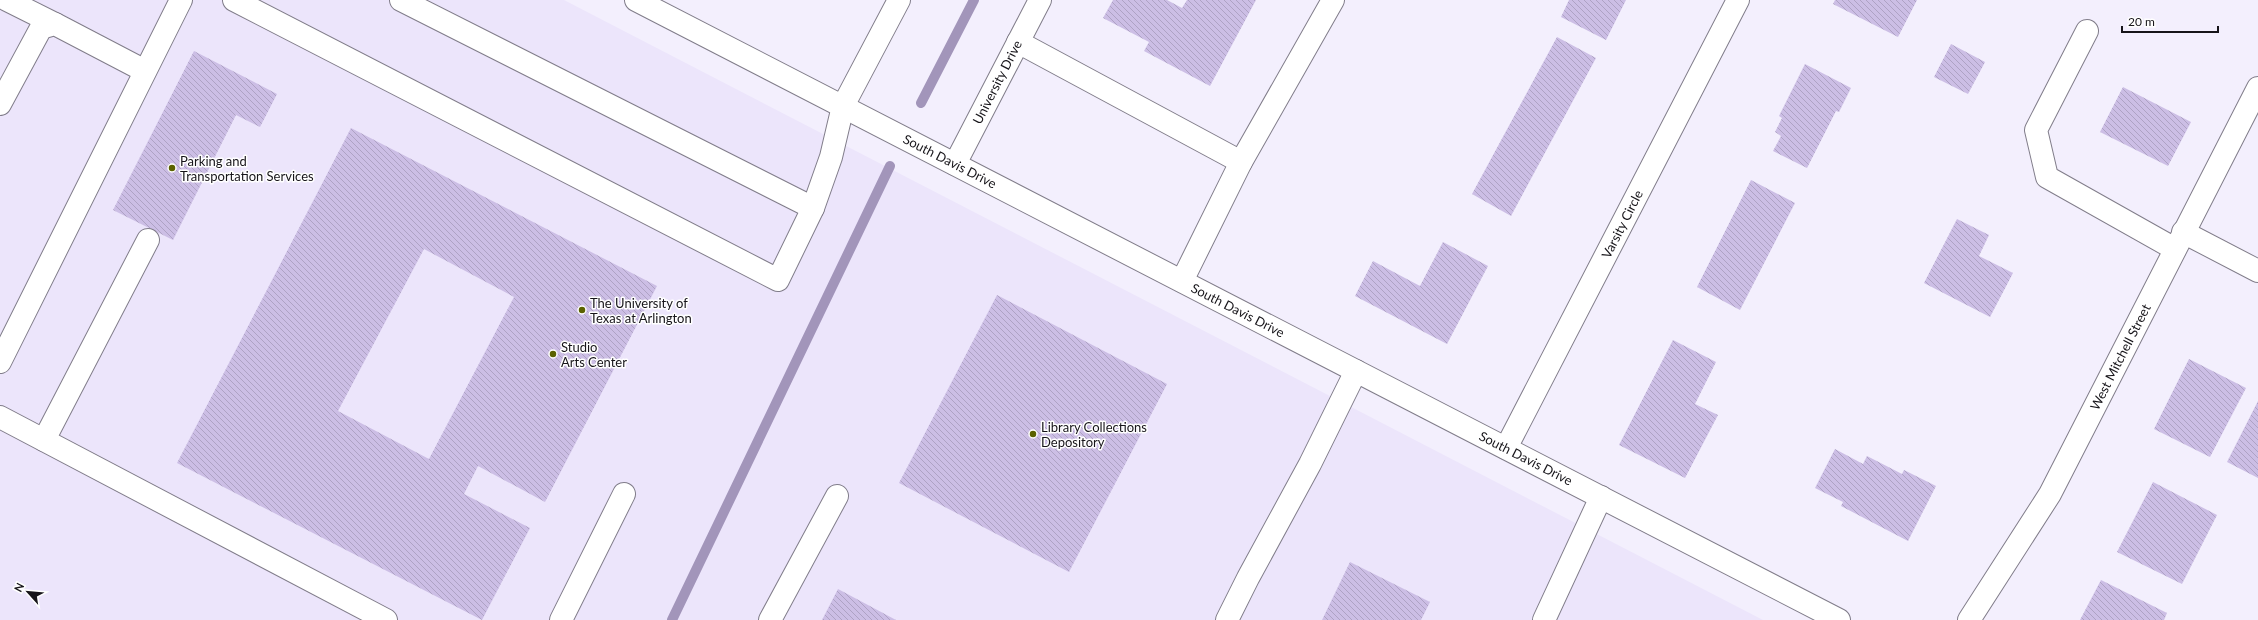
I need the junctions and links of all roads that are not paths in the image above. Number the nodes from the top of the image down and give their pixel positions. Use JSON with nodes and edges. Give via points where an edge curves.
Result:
{"nodes":[{"id":1,"x":7,"y":0,"type":"edge"},
{"id":2,"x":181,"y":0,"type":"edge"},
{"id":3,"x":234,"y":0,"type":"edge"},
{"id":4,"x":401,"y":0,"type":"edge"},
{"id":5,"x":636,"y":0,"type":"edge"},
{"id":6,"x":899,"y":0,"type":"edge"},
{"id":7,"x":1040,"y":0,"type":"edge"},
{"id":8,"x":1333,"y":0,"type":"edge"},
{"id":9,"x":1738,"y":0,"type":"edge"},
{"id":10,"x":54,"y":24,"type":"junction"},
{"id":11,"x":2087,"y":31,"type":"dead end"},
{"id":12,"x":1018,"y":42,"type":"junction"},
{"id":13,"x":145,"y":71,"type":"junction"},
{"id":14,"x":2258,"y":88,"type":"edge"},
{"id":15,"x":0,"y":104,"type":"edge"},
{"id":16,"x":843,"y":106,"type":"junction"},
{"id":17,"x":1241,"y":162,"type":"junction"},
{"id":18,"x":955,"y":164,"type":"junction"},
{"id":19,"x":813,"y":208,"type":"junction"},
{"id":20,"x":148,"y":240,"type":"dead end"},
{"id":21,"x":2179,"y":241,"type":"junction"},
{"id":22,"x":2258,"y":271,"type":"edge"},
{"id":23,"x":1182,"y":281,"type":"junction"},
{"id":24,"x":7,"y":330,"type":"edge"},
{"id":25,"x":0,"y":362,"type":"edge"},
{"id":26,"x":1356,"y":371,"type":"junction"},
{"id":27,"x":0,"y":417,"type":"edge"},
{"id":28,"x":44,"y":440,"type":"junction"},
{"id":29,"x":1506,"y":448,"type":"junction"},
{"id":30,"x":624,"y":494,"type":"dead end"},
{"id":31,"x":837,"y":496,"type":"dead end"},
{"id":32,"x":1601,"y":498,"type":"junction"},
{"id":33,"x":386,"y":620,"type":"edge"},
{"id":34,"x":561,"y":620,"type":"edge"},
{"id":35,"x":770,"y":620,"type":"edge"},
{"id":36,"x":1227,"y":620,"type":"edge"},
{"id":37,"x":1544,"y":620,"type":"edge"},
{"id":38,"x":1839,"y":620,"type":"edge"},
{"id":39,"x":1969,"y":620,"type":"edge"}],
"edges":[{"from":1,"to":10,"type":"street"},
{"from":2,"to":13,"type":"street"},
{"from":3,"to":19,"type":"street","via":[[778,280]]},
{"from":4,"to":19,"type":"street"},
{"from":5,"to":16,"type":"street","name":"South Davis Drive"},
{"from":6,"to":16,"type":"street"},
{"from":7,"to":12,"type":"street","name":"University Drive"},
{"from":8,"to":17,"type":"street"},
{"from":9,"to":29,"type":"street","name":"Varsity Circle"},
{"from":10,"to":13,"type":"street"},
{"from":10,"to":15,"type":"street","via":[[41,28]]},
{"from":11,"to":21,"type":"street","via":[[2036,130],[2047,177]]},
{"from":12,"to":17,"type":"street"},
{"from":12,"to":18,"type":"street","name":"University Drive"},
{"from":13,"to":24,"type":"street"},
{"from":14,"to":21,"type":"street","name":"West Mitchell Street"},
{"from":16,"to":18,"type":"street","name":"South Davis Drive"},
{"from":16,"to":19,"type":"street","via":[[831,156]]},
{"from":17,"to":23,"type":"street"},
{"from":18,"to":23,"type":"street","name":"South Davis Drive"},
{"from":20,"to":28,"type":"street"},
{"from":21,"to":22,"type":"street"},
{"from":21,"to":39,"type":"street","name":"West Mitchell Street","via":[[2050,494]]},
{"from":23,"to":26,"type":"street","name":"South Davis Drive"},
{"from":24,"to":25,"type":"street"},
{"from":26,"to":29,"type":"street","name":"South Davis Drive"},
{"from":26,"to":36,"type":"street"},
{"from":27,"to":28,"type":"street"},
{"from":28,"to":33,"type":"street"},
{"from":29,"to":32,"type":"street","name":"South Davis Drive"},
{"from":30,"to":34,"type":"street"},
{"from":31,"to":35,"type":"street"},
{"from":32,"to":37,"type":"street"},
{"from":32,"to":38,"type":"street","name":"South Davis Drive"}]}
